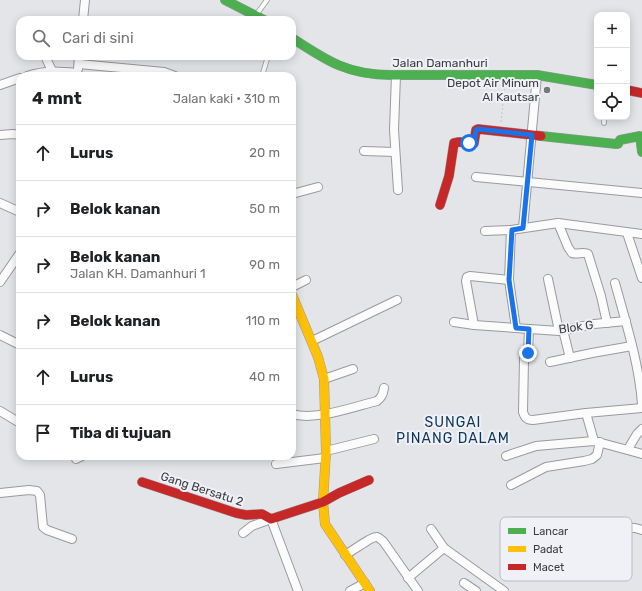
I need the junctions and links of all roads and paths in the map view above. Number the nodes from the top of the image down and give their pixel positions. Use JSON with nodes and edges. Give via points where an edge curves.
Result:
{"nodes":[{"id":1,"x":86,"y":0,"type":"edge"},
{"id":2,"x":225,"y":0,"type":"edge"},
{"id":3,"x":267,"y":0,"type":"edge"},
{"id":4,"x":234,"y":2,"type":"edge"},
{"id":5,"x":84,"y":16,"type":"edge"},
{"id":6,"x":257,"y":16,"type":"edge"},
{"id":7,"x":261,"y":16,"type":"edge"},
{"id":8,"x":296,"y":41,"type":"edge"},
{"id":9,"x":47,"y":60,"type":"edge"},
{"id":10,"x":79,"y":60,"type":"edge"},
{"id":11,"x":267,"y":60,"type":"edge"},
{"id":12,"x":52,"y":71,"type":"junction"},
{"id":13,"x":45,"y":72,"type":"edge"},
{"id":14,"x":61,"y":72,"type":"edge"},
{"id":15,"x":78,"y":72,"type":"edge"},
{"id":16,"x":164,"y":72,"type":"edge"},
{"id":17,"x":263,"y":72,"type":"edge"},
{"id":18,"x":506,"y":75,"type":"junction"},
{"id":19,"x":537,"y":75,"type":"junction"},
{"id":20,"x":396,"y":76,"type":"junction"},
{"id":21,"x":16,"y":79,"type":"edge"},
{"id":22,"x":594,"y":84,"type":"edge"},
{"id":23,"x":0,"y":85,"type":"edge"},
{"id":24,"x":630,"y":91,"type":"edge"},
{"id":25,"x":642,"y":93,"type":"edge"},
{"id":26,"x":500,"y":132,"type":"junction"},
{"id":27,"x":16,"y":134,"type":"edge"},
{"id":28,"x":0,"y":135,"type":"edge"},
{"id":29,"x":532,"y":135,"type":"junction"},
{"id":30,"x":364,"y":151,"type":"dead end"},
{"id":31,"x":395,"y":152,"type":"junction"},
{"id":32,"x":642,"y":152,"type":"edge"},
{"id":33,"x":476,"y":177,"type":"dead end"},
{"id":34,"x":528,"y":182,"type":"junction"},
{"id":35,"x":318,"y":187,"type":"dead end"},
{"id":36,"x":398,"y":190,"type":"dead end"},
{"id":37,"x":296,"y":193,"type":"edge"},
{"id":38,"x":642,"y":193,"type":"edge"},
{"id":39,"x":0,"y":203,"type":"edge"},
{"id":40,"x":440,"y":205,"type":"dead end"},
{"id":41,"x":16,"y":210,"type":"edge"},
{"id":42,"x":558,"y":223,"type":"junction"},
{"id":43,"x":523,"y":228,"type":"junction"},
{"id":44,"x":512,"y":230,"type":"junction"},
{"id":45,"x":485,"y":231,"type":"dead end"},
{"id":46,"x":627,"y":233,"type":"junction"},
{"id":47,"x":642,"y":234,"type":"edge"},
{"id":48,"x":16,"y":259,"type":"edge"},
{"id":49,"x":642,"y":276,"type":"edge"},
{"id":50,"x":548,"y":278,"type":"dead end"},
{"id":51,"x":306,"y":280,"type":"dead end"},
{"id":52,"x":509,"y":280,"type":"junction"},
{"id":53,"x":0,"y":282,"type":"edge"},
{"id":54,"x":615,"y":283,"type":"dead end"},
{"id":55,"x":296,"y":285,"type":"edge"},
{"id":56,"x":397,"y":300,"type":"dead end"},
{"id":57,"x":296,"y":304,"type":"edge"},
{"id":58,"x":626,"y":321,"type":"junction"},
{"id":59,"x":454,"y":322,"type":"dead end"},
{"id":60,"x":607,"y":322,"type":"junction"},
{"id":61,"x":474,"y":325,"type":"junction"},
{"id":62,"x":516,"y":328,"type":"junction"},
{"id":63,"x":529,"y":329,"type":"junction"},
{"id":64,"x":561,"y":330,"type":"junction"},
{"id":65,"x":0,"y":335,"type":"edge"},
{"id":66,"x":312,"y":341,"type":"junction"},
{"id":67,"x":16,"y":343,"type":"edge"},
{"id":68,"x":632,"y":346,"type":"junction"},
{"id":69,"x":570,"y":358,"type":"junction"},
{"id":70,"x":550,"y":362,"type":"dead end"},
{"id":71,"x":640,"y":365,"type":"edge"},
{"id":72,"x":353,"y":369,"type":"dead end"},
{"id":73,"x":324,"y":379,"type":"junction"},
{"id":74,"x":384,"y":388,"type":"dead end"},
{"id":75,"x":641,"y":388,"type":"edge"},
{"id":76,"x":642,"y":404,"type":"edge"},
{"id":77,"x":642,"y":408,"type":"edge"},
{"id":78,"x":0,"y":411,"type":"edge"},
{"id":79,"x":586,"y":413,"type":"junction"},
{"id":80,"x":296,"y":414,"type":"edge"},
{"id":81,"x":324,"y":415,"type":"junction"},
{"id":82,"x":16,"y":421,"type":"edge"},
{"id":83,"x":642,"y":428,"type":"edge"},
{"id":84,"x":374,"y":439,"type":"dead end"},
{"id":85,"x":597,"y":442,"type":"junction"},
{"id":86,"x":628,"y":449,"type":"junction"},
{"id":87,"x":325,"y":454,"type":"junction"},
{"id":88,"x":642,"y":454,"type":"edge"},
{"id":89,"x":506,"y":456,"type":"dead end"},
{"id":90,"x":296,"y":460,"type":"edge"},
{"id":91,"x":296,"y":460,"type":"edge"},
{"id":92,"x":276,"y":464,"type":"dead end"},
{"id":93,"x":369,"y":480,"type":"dead end"},
{"id":94,"x":142,"y":482,"type":"dead end"},
{"id":95,"x":511,"y":485,"type":"dead end"},
{"id":96,"x":0,"y":493,"type":"edge"},
{"id":97,"x":323,"y":502,"type":"junction"},
{"id":98,"x":271,"y":519,"type":"junction"},
{"id":99,"x":632,"y":528,"type":"edge"},
{"id":100,"x":431,"y":529,"type":"dead end"},
{"id":101,"x":642,"y":530,"type":"edge"},
{"id":102,"x":243,"y":532,"type":"dead end"},
{"id":103,"x":72,"y":539,"type":"dead end"},
{"id":104,"x":444,"y":548,"type":"junction"},
{"id":105,"x":345,"y":555,"type":"junction"},
{"id":106,"x":408,"y":578,"type":"junction"},
{"id":107,"x":365,"y":583,"type":"junction"},
{"id":108,"x":464,"y":583,"type":"dead end"},
{"id":109,"x":298,"y":591,"type":"edge"},
{"id":110,"x":350,"y":591,"type":"edge"},
{"id":111,"x":370,"y":591,"type":"edge"},
{"id":112,"x":418,"y":591,"type":"edge"},
{"id":113,"x":476,"y":591,"type":"edge"},
{"id":114,"x":504,"y":591,"type":"edge"}],
"edges":[{"from":1,"to":5,"type":"street"},
{"from":2,"to":4,"type":"street"},
{"from":3,"to":7,"type":"lane"},
{"from":4,"to":6,"type":"street"},
{"from":8,"to":20,"type":"street","name":"Jalan Damanhuri","via":[[338,66],[358,72]]},
{"from":9,"to":12,"type":"street"},
{"from":10,"to":15,"type":"street"},
{"from":10,"to":16,"type":"street"},
{"from":11,"to":17,"type":"lane"},
{"from":12,"to":13,"type":"street"},
{"from":12,"to":14,"type":"street"},
{"from":18,"to":19,"type":"street","name":"Jalan Damanhuri"},
{"from":18,"to":20,"type":"street","name":"Jalan Damanhuri"},
{"from":18,"to":26,"type":"path"},
{"from":19,"to":22,"type":"street","name":"Jalan Damanhuri"},
{"from":19,"to":29,"type":"street"},
{"from":20,"to":31,"type":"street"},
{"from":21,"to":23,"type":"street"},
{"from":24,"to":25,"type":"street"},
{"from":26,"to":29,"type":"street"},
{"from":26,"to":40,"type":"street","via":[[478,129],[474,143],[454,143],[449,176]]},
{"from":27,"to":28,"type":"street"},
{"from":29,"to":32,"type":"street","via":[[618,144],[620,140],[640,136]]},
{"from":29,"to":34,"type":"street"},
{"from":30,"to":31,"type":"street"},
{"from":31,"to":36,"type":"street"},
{"from":33,"to":34,"type":"street"},
{"from":34,"to":38,"type":"street"},
{"from":34,"to":43,"type":"street"},
{"from":35,"to":37,"type":"street"},
{"from":39,"to":41,"type":"street"},
{"from":42,"to":43,"type":"street"},
{"from":42,"to":46,"type":"street"},
{"from":42,"to":60,"type":"street","via":[[572,253],[588,254]]},
{"from":43,"to":44,"type":"street"},
{"from":44,"to":45,"type":"street"},
{"from":44,"to":52,"type":"street"},
{"from":46,"to":47,"type":"street"},
{"from":46,"to":49,"type":"street"},
{"from":48,"to":53,"type":"street"},
{"from":50,"to":64,"type":"street"},
{"from":51,"to":55,"type":"street"},
{"from":52,"to":61,"type":"street","via":[[470,276],[466,278]]},
{"from":52,"to":62,"type":"street"},
{"from":54,"to":58,"type":"street"},
{"from":56,"to":66,"type":"street"},
{"from":57,"to":66,"type":"street"},
{"from":58,"to":60,"type":"street","name":"Blok G"},
{"from":58,"to":68,"type":"street"},
{"from":59,"to":61,"type":"street","name":"Blok G"},
{"from":60,"to":64,"type":"street","name":"Blok G"},
{"from":61,"to":62,"type":"street","name":"Blok G"},
{"from":62,"to":63,"type":"street","name":"Blok G"},
{"from":63,"to":64,"type":"street","name":"Blok G"},
{"from":63,"to":79,"type":"street","via":[[528,353],[524,359],[525,417],[533,420]]},
{"from":64,"to":69,"type":"street"},
{"from":65,"to":67,"type":"street"},
{"from":66,"to":73,"type":"street"},
{"from":68,"to":69,"type":"street"},
{"from":68,"to":71,"type":"street"},
{"from":69,"to":70,"type":"street"},
{"from":71,"to":75,"type":"street"},
{"from":72,"to":73,"type":"street"},
{"from":73,"to":81,"type":"street"},
{"from":74,"to":81,"type":"street","via":[[377,401]]},
{"from":75,"to":76,"type":"street"},
{"from":77,"to":79,"type":"street"},
{"from":78,"to":82,"type":"street"},
{"from":79,"to":85,"type":"street"},
{"from":80,"to":81,"type":"street"},
{"from":81,"to":87,"type":"street"},
{"from":83,"to":86,"type":"street"},
{"from":84,"to":87,"type":"street"},
{"from":85,"to":86,"type":"street"},
{"from":85,"to":89,"type":"street","via":[[536,446]]},
{"from":85,"to":95,"type":"street","via":[[597,455],[592,459],[546,467]]},
{"from":86,"to":88,"type":"street"},
{"from":87,"to":90,"type":"street"},
{"from":87,"to":97,"type":"street"},
{"from":91,"to":92,"type":"street"},
{"from":93,"to":97,"type":"street"},
{"from":94,"to":98,"type":"street","name":"Gang Bersatu 2","via":[[236,514],[262,514]]},
{"from":96,"to":103,"type":"street","via":[[37,491],[40,495],[43,527]]},
{"from":97,"to":98,"type":"street"},
{"from":97,"to":105,"type":"street","via":[[324,524]]},
{"from":98,"to":102,"type":"street"},
{"from":98,"to":109,"type":"street"},
{"from":99,"to":101,"type":"street"},
{"from":100,"to":104,"type":"street"},
{"from":104,"to":106,"type":"street"},
{"from":104,"to":114,"type":"street"},
{"from":105,"to":106,"type":"street","via":[[371,539],[380,538]]},
{"from":105,"to":107,"type":"street"},
{"from":106,"to":112,"type":"street"},
{"from":107,"to":110,"type":"street"},
{"from":107,"to":111,"type":"street"},
{"from":108,"to":113,"type":"street"}]}
